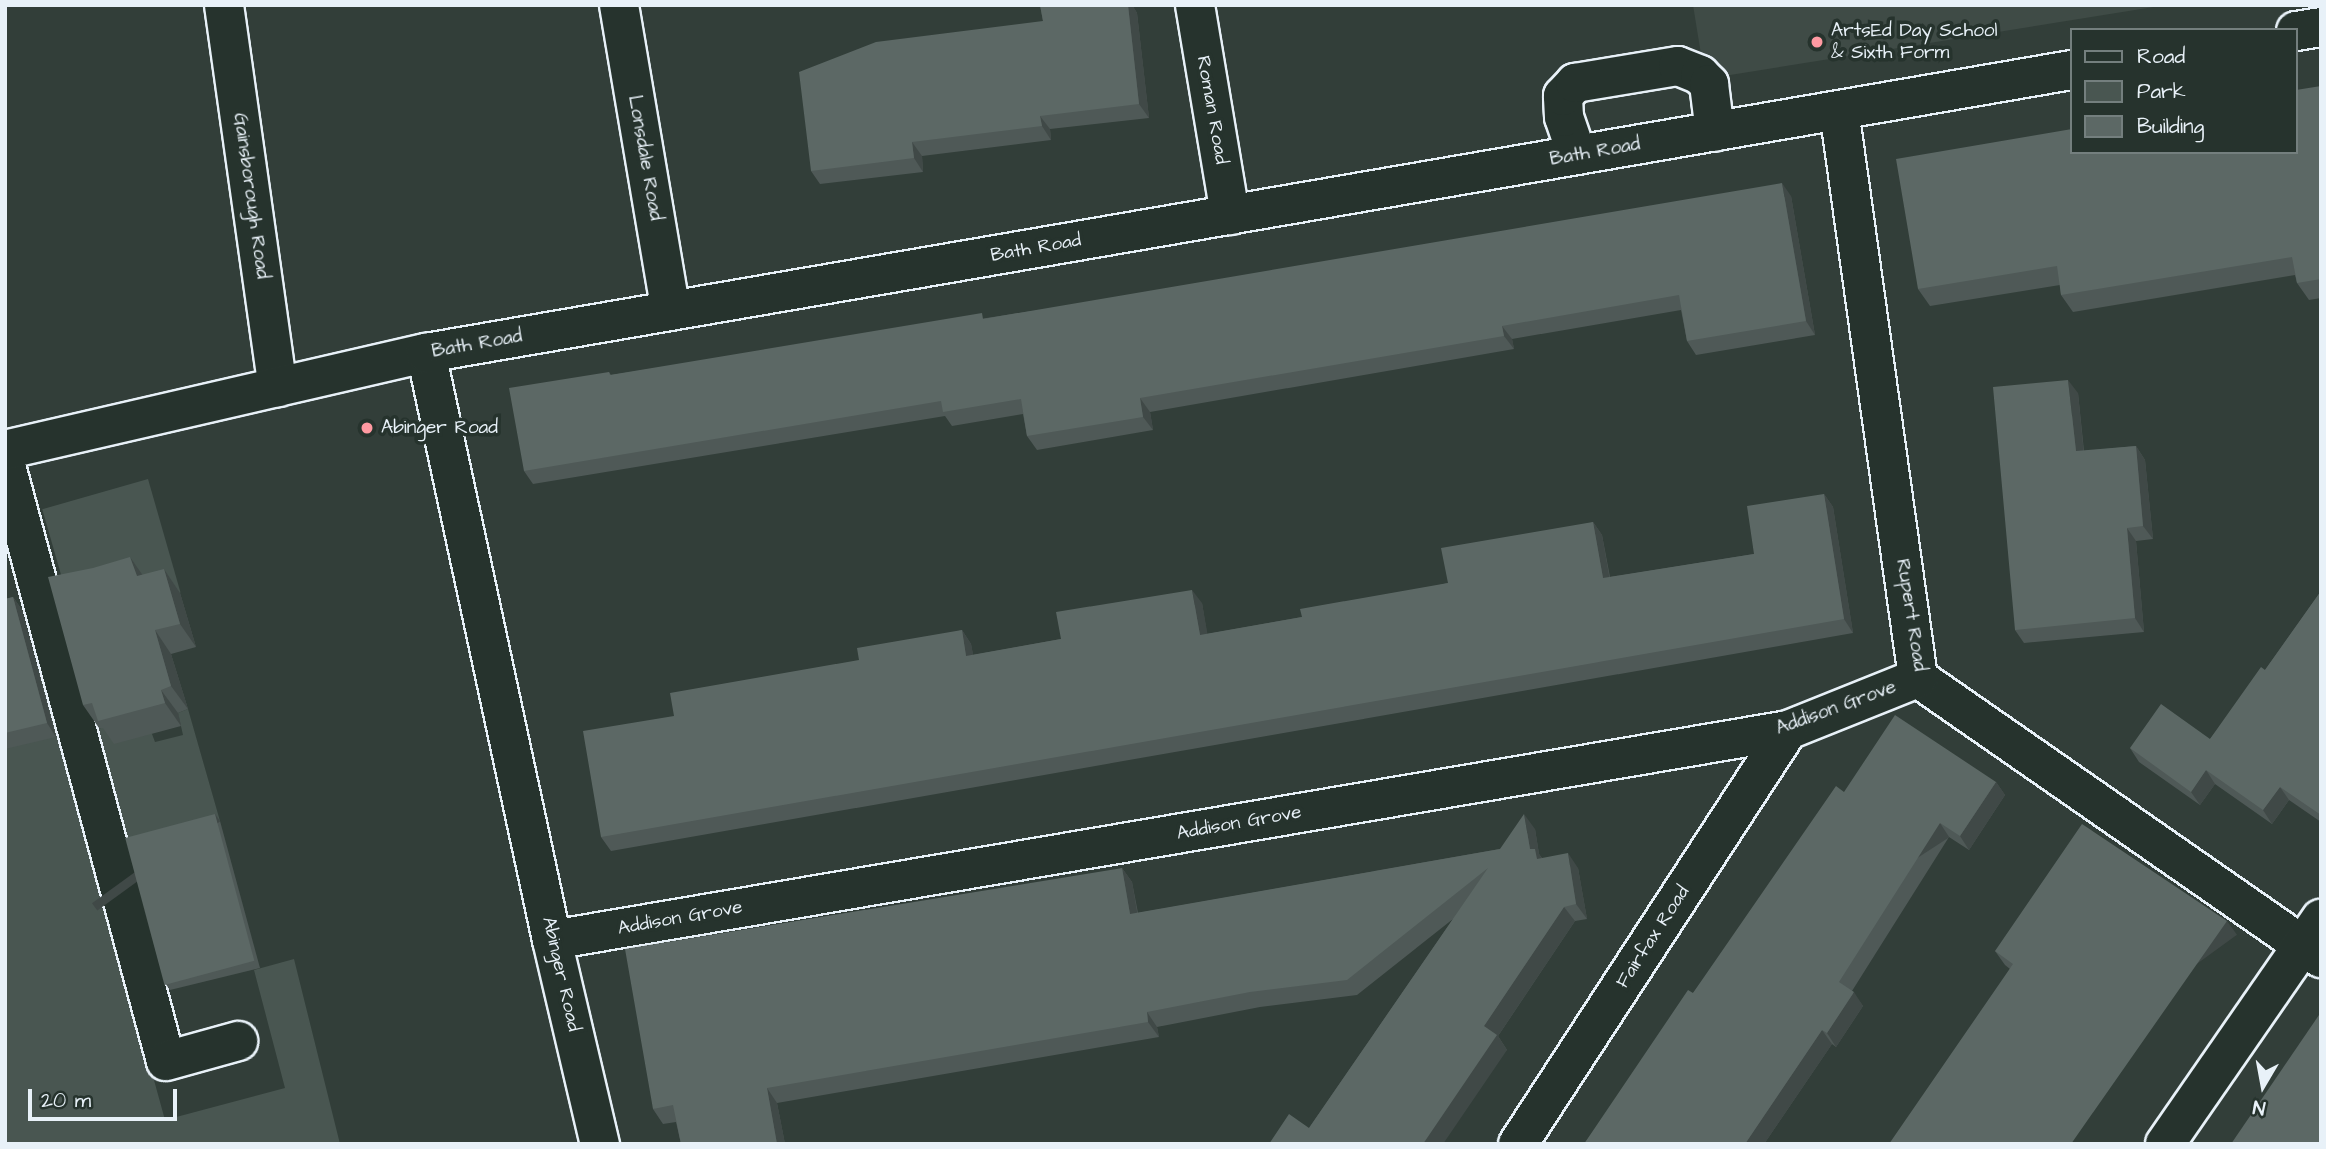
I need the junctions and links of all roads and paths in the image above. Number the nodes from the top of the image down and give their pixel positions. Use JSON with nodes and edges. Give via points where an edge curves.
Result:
{"nodes":[{"id":1,"x":224,"y":5,"type":"edge"},
{"id":2,"x":619,"y":5,"type":"edge"},
{"id":3,"x":1195,"y":5,"type":"edge"},
{"id":4,"x":2321,"y":27,"type":"edge"},
{"id":5,"x":2298,"y":32,"type":"edge"},
{"id":6,"x":2070,"y":70,"type":"edge"},
{"id":7,"x":1839,"y":110,"type":"junction"},
{"id":8,"x":1715,"y":132,"type":"junction"},
{"id":9,"x":1577,"y":155,"type":"junction"},
{"id":10,"x":1230,"y":215,"type":"junction"},
{"id":11,"x":671,"y":311,"type":"junction"},
{"id":12,"x":426,"y":353,"type":"junction"},
{"id":13,"x":278,"y":387,"type":"junction"},
{"id":14,"x":5,"y":450,"type":"edge"},
{"id":15,"x":5,"y":462,"type":"edge"},
{"id":16,"x":1918,"y":678,"type":"junction"},
{"id":17,"x":1788,"y":730,"type":"junction"},
{"id":18,"x":552,"y":940,"type":"junction"},
{"id":19,"x":2314,"y":940,"type":"edge"},
{"id":20,"x":238,"y":1041,"type":"dead end"},
{"id":21,"x":600,"y":1144,"type":"edge"},
{"id":22,"x":1518,"y":1144,"type":"edge"},
{"id":23,"x":2165,"y":1144,"type":"edge"}],
"edges":[{"from":1,"to":13,"type":"street","name":"Gainsborough Road"},
{"from":2,"to":11,"type":"street","name":"Lonsdale Road"},
{"from":3,"to":10,"type":"street","name":"Roman Road"},
{"from":4,"to":5,"type":"street"},
{"from":6,"to":7,"type":"street","name":"Bath Road"},
{"from":7,"to":8,"type":"street","name":"Bath Road"},
{"from":7,"to":16,"type":"street","name":"Rupert Road"},
{"from":8,"to":9,"type":"street","name":"Bath Road"},
{"from":8,"to":9,"type":"street","via":[[1709,84],[1678,66],[1575,83],[1563,96],[1564,117]]},
{"from":9,"to":10,"type":"street","name":"Bath Road"},
{"from":10,"to":11,"type":"street","name":"Bath Road"},
{"from":11,"to":12,"type":"street","name":"Bath Road"},
{"from":12,"to":13,"type":"street","name":"Bath Road"},
{"from":12,"to":18,"type":"street","name":"Abinger Road"},
{"from":13,"to":14,"type":"street","name":"Bath Road"},
{"from":15,"to":20,"type":"street","via":[[166,1061]]},
{"from":16,"to":17,"type":"street","name":"Addison Grove"},
{"from":16,"to":19,"type":"street","name":"Rupert Road"},
{"from":17,"to":18,"type":"street","name":"Addison Grove"},
{"from":17,"to":22,"type":"street","name":"Fairfax Road"},
{"from":18,"to":21,"type":"street","name":"Abinger Road"},
{"from":19,"to":23,"type":"street"}]}
